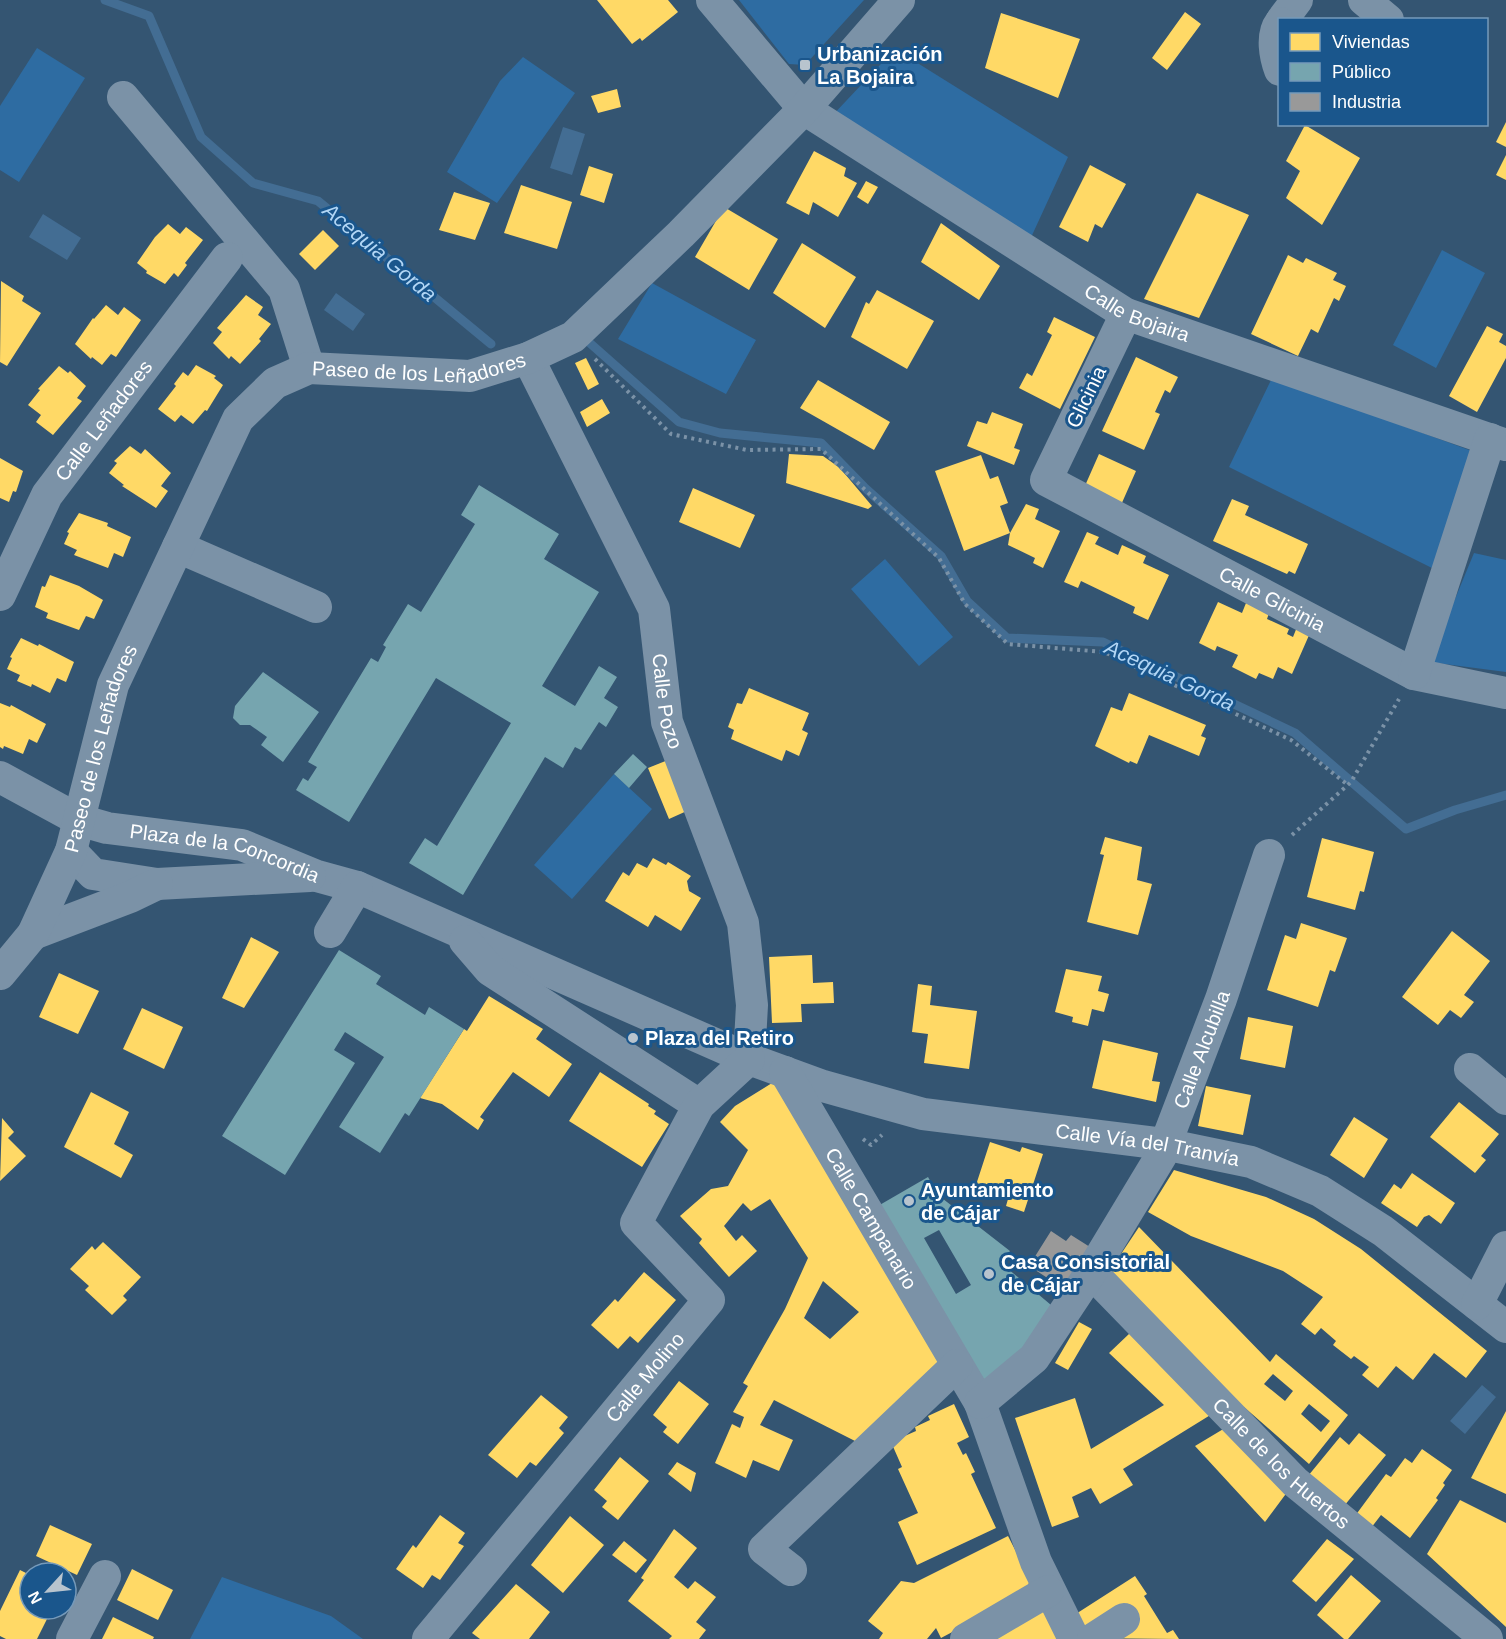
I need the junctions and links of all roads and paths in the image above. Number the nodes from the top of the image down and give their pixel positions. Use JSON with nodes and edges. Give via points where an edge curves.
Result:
{"nodes":[{"id":1,"x":712,"y":0,"type":"edge"},
{"id":2,"x":899,"y":0,"type":"edge"},
{"id":3,"x":1297,"y":0,"type":"edge"},
{"id":4,"x":1364,"y":0,"type":"edge"},
{"id":5,"x":1284,"y":18,"type":"edge"},
{"id":6,"x":1386,"y":18,"type":"edge"},
{"id":7,"x":1278,"y":25,"type":"edge"},
{"id":8,"x":1278,"y":64,"type":"edge"},
{"id":9,"x":123,"y":97,"type":"dead end"},
{"id":10,"x":804,"y":109,"type":"junction"},
{"id":11,"x":227,"y":258,"type":"dead end"},
{"id":12,"x":1125,"y":314,"type":"junction"},
{"id":13,"x":573,"y":337,"type":"junction"},
{"id":14,"x":528,"y":358,"type":"junction"},
{"id":15,"x":309,"y":368,"type":"junction"},
{"id":16,"x":1498,"y":442,"type":"edge"},
{"id":17,"x":1046,"y":480,"type":"joint"},
{"id":18,"x":178,"y":547,"type":"junction"},
{"id":19,"x":0,"y":595,"type":"edge"},
{"id":20,"x":316,"y":607,"type":"dead end"},
{"id":21,"x":1414,"y":674,"type":"junction"},
{"id":22,"x":1506,"y":693,"type":"edge"},
{"id":23,"x":0,"y":777,"type":"edge"},
{"id":24,"x":88,"y":784,"type":"junction"},
{"id":25,"x":1348,"y":785,"type":"junction"},
{"id":26,"x":79,"y":820,"type":"junction"},
{"id":27,"x":242,"y":845,"type":"junction"},
{"id":28,"x":71,"y":851,"type":"junction"},
{"id":29,"x":1269,"y":855,"type":"joint"},
{"id":30,"x":317,"y":876,"type":"junction"},
{"id":31,"x":157,"y":884,"type":"junction"},
{"id":32,"x":357,"y":887,"type":"junction"},
{"id":33,"x":454,"y":930,"type":"junction"},
{"id":34,"x":330,"y":932,"type":"dead end"},
{"id":35,"x":33,"y":934,"type":"junction"},
{"id":36,"x":0,"y":974,"type":"edge"},
{"id":37,"x":748,"y":1059,"type":"junction"},
{"id":38,"x":1470,"y":1069,"type":"dead end"},
{"id":39,"x":785,"y":1072,"type":"junction"},
{"id":40,"x":1506,"y":1099,"type":"edge"},
{"id":41,"x":699,"y":1105,"type":"junction"},
{"id":42,"x":1164,"y":1144,"type":"junction"},
{"id":43,"x":1506,"y":1246,"type":"edge"},
{"id":44,"x":1091,"y":1272,"type":"junction"},
{"id":45,"x":1477,"y":1304,"type":"junction"},
{"id":46,"x":1506,"y":1327,"type":"edge"},
{"id":47,"x":957,"y":1365,"type":"junction"},
{"id":48,"x":980,"y":1402,"type":"junction"},
{"id":49,"x":791,"y":1570,"type":"dead end"},
{"id":50,"x":105,"y":1576,"type":"dead end"},
{"id":51,"x":1048,"y":1591,"type":"junction"},
{"id":52,"x":1124,"y":1619,"type":"dead end"},
{"id":53,"x":72,"y":1639,"type":"edge"},
{"id":54,"x":428,"y":1639,"type":"edge"},
{"id":55,"x":966,"y":1639,"type":"edge"},
{"id":56,"x":1074,"y":1639,"type":"edge"},
{"id":57,"x":1092,"y":1639,"type":"edge"},
{"id":58,"x":1487,"y":1639,"type":"edge"}],
"edges":[{"from":1,"to":10,"type":"street","name":"Calle Bojaira"},
{"from":2,"to":10,"type":"street","name":"Paseo de los Leñadores"},
{"from":3,"to":5,"type":"street"},
{"from":4,"to":6,"type":"street"},
{"from":7,"to":8,"type":"street"},
{"from":9,"to":15,"type":"street","via":[[284,289]]},
{"from":10,"to":12,"type":"street","name":"Calle Bojaira"},
{"from":10,"to":13,"type":"street","name":"Paseo de los Leñadores"},
{"from":11,"to":19,"type":"street","name":"Calle Leñadores","via":[[47,495]]},
{"from":12,"to":16,"type":"street","name":"Calle Bojaira"},
{"from":12,"to":17,"type":"street","name":"Glicinia"},
{"from":13,"to":14,"type":"street","name":"Paseo de los Leñadores"},
{"from":13,"to":25,"type":"path","via":[[671,434],[747,450],[821,449],[939,558],[965,604],[1008,644],[1104,652],[1291,740]]},
{"from":14,"to":15,"type":"street","name":"Paseo de los Leñadores","via":[[470,376]]},
{"from":14,"to":37,"type":"street","name":"Calle Pozo","via":[[654,609],[667,722],[743,923],[752,1005]]},
{"from":15,"to":18,"type":"street","name":"Paseo de los Leñadores","via":[[275,383],[238,419]]},
{"from":16,"to":21,"type":"street"},
{"from":17,"to":21,"type":"street","name":"Calle Glicinia"},
{"from":18,"to":20,"type":"street"},
{"from":18,"to":24,"type":"street","name":"Paseo de los Leñadores","via":[[113,685]]},
{"from":21,"to":22,"type":"street","name":"Calle Glicinia"},
{"from":21,"to":25,"type":"path"},
{"from":23,"to":26,"type":"street","name":"Plaza de la Concordia"},
{"from":24,"to":26,"type":"street","name":"Paseo de los Leñadores"},
{"from":24,"to":27,"type":"street","via":[[97,802],[107,810]]},
{"from":25,"to":29,"type":"path"},
{"from":26,"to":27,"type":"street","name":"Plaza de la Concordia","via":[[106,828]]},
{"from":26,"to":28,"type":"street","name":"Paseo de los Leñadores"},
{"from":27,"to":30,"type":"street","name":"Plaza de la Concordia"},
{"from":28,"to":31,"type":"street","name":"Plaza de la Concordia","via":[[93,874]]},
{"from":28,"to":35,"type":"street","name":"Paseo de los Leñadores"},
{"from":29,"to":42,"type":"street","name":"Calle Alcubilla","via":[[1221,999]]},
{"from":30,"to":31,"type":"street","name":"Plaza de la Concordia"},
{"from":30,"to":32,"type":"street"},
{"from":31,"to":35,"type":"street","name":"Plaza de la Concordia"},
{"from":32,"to":33,"type":"street"},
{"from":32,"to":34,"type":"street"},
{"from":33,"to":37,"type":"street"},
{"from":33,"to":41,"type":"street","via":[[490,969]]},
{"from":35,"to":36,"type":"street","name":"Paseo de los Leñadores"},
{"from":37,"to":39,"type":"street","name":"Calle Vía del Tranvía"},
{"from":37,"to":41,"type":"street"},
{"from":38,"to":40,"type":"street"},
{"from":39,"to":42,"type":"street","name":"Calle Vía del Tranvía","via":[[923,1114]]},
{"from":39,"to":47,"type":"street","name":"Calle Campanario"},
{"from":41,"to":54,"type":"street","name":"Calle Molino","via":[[636,1223],[709,1300]]},
{"from":42,"to":44,"type":"street","name":"Calle Alcubilla","via":[[1161,1156]]},
{"from":42,"to":45,"type":"street","name":"Calle Vía del Tranvía","via":[[1251,1162],[1320,1191],[1383,1231]]},
{"from":43,"to":45,"type":"street"},
{"from":44,"to":48,"type":"street","name":"Calle Alcubilla","via":[[1034,1358]]},
{"from":44,"to":58,"type":"street","name":"Calle de los Huertos","via":[[1295,1482]]},
{"from":45,"to":46,"type":"street","name":"Calle Vía del Tranvía"},
{"from":47,"to":48,"type":"street","name":"Calle Campanario"},
{"from":47,"to":49,"type":"street","via":[[764,1549]]},
{"from":48,"to":51,"type":"street","name":"Calle Campanario"},
{"from":50,"to":53,"type":"street"},
{"from":51,"to":55,"type":"street"},
{"from":51,"to":56,"type":"street","name":"Calle Campanario"},
{"from":52,"to":57,"type":"street"}]}
